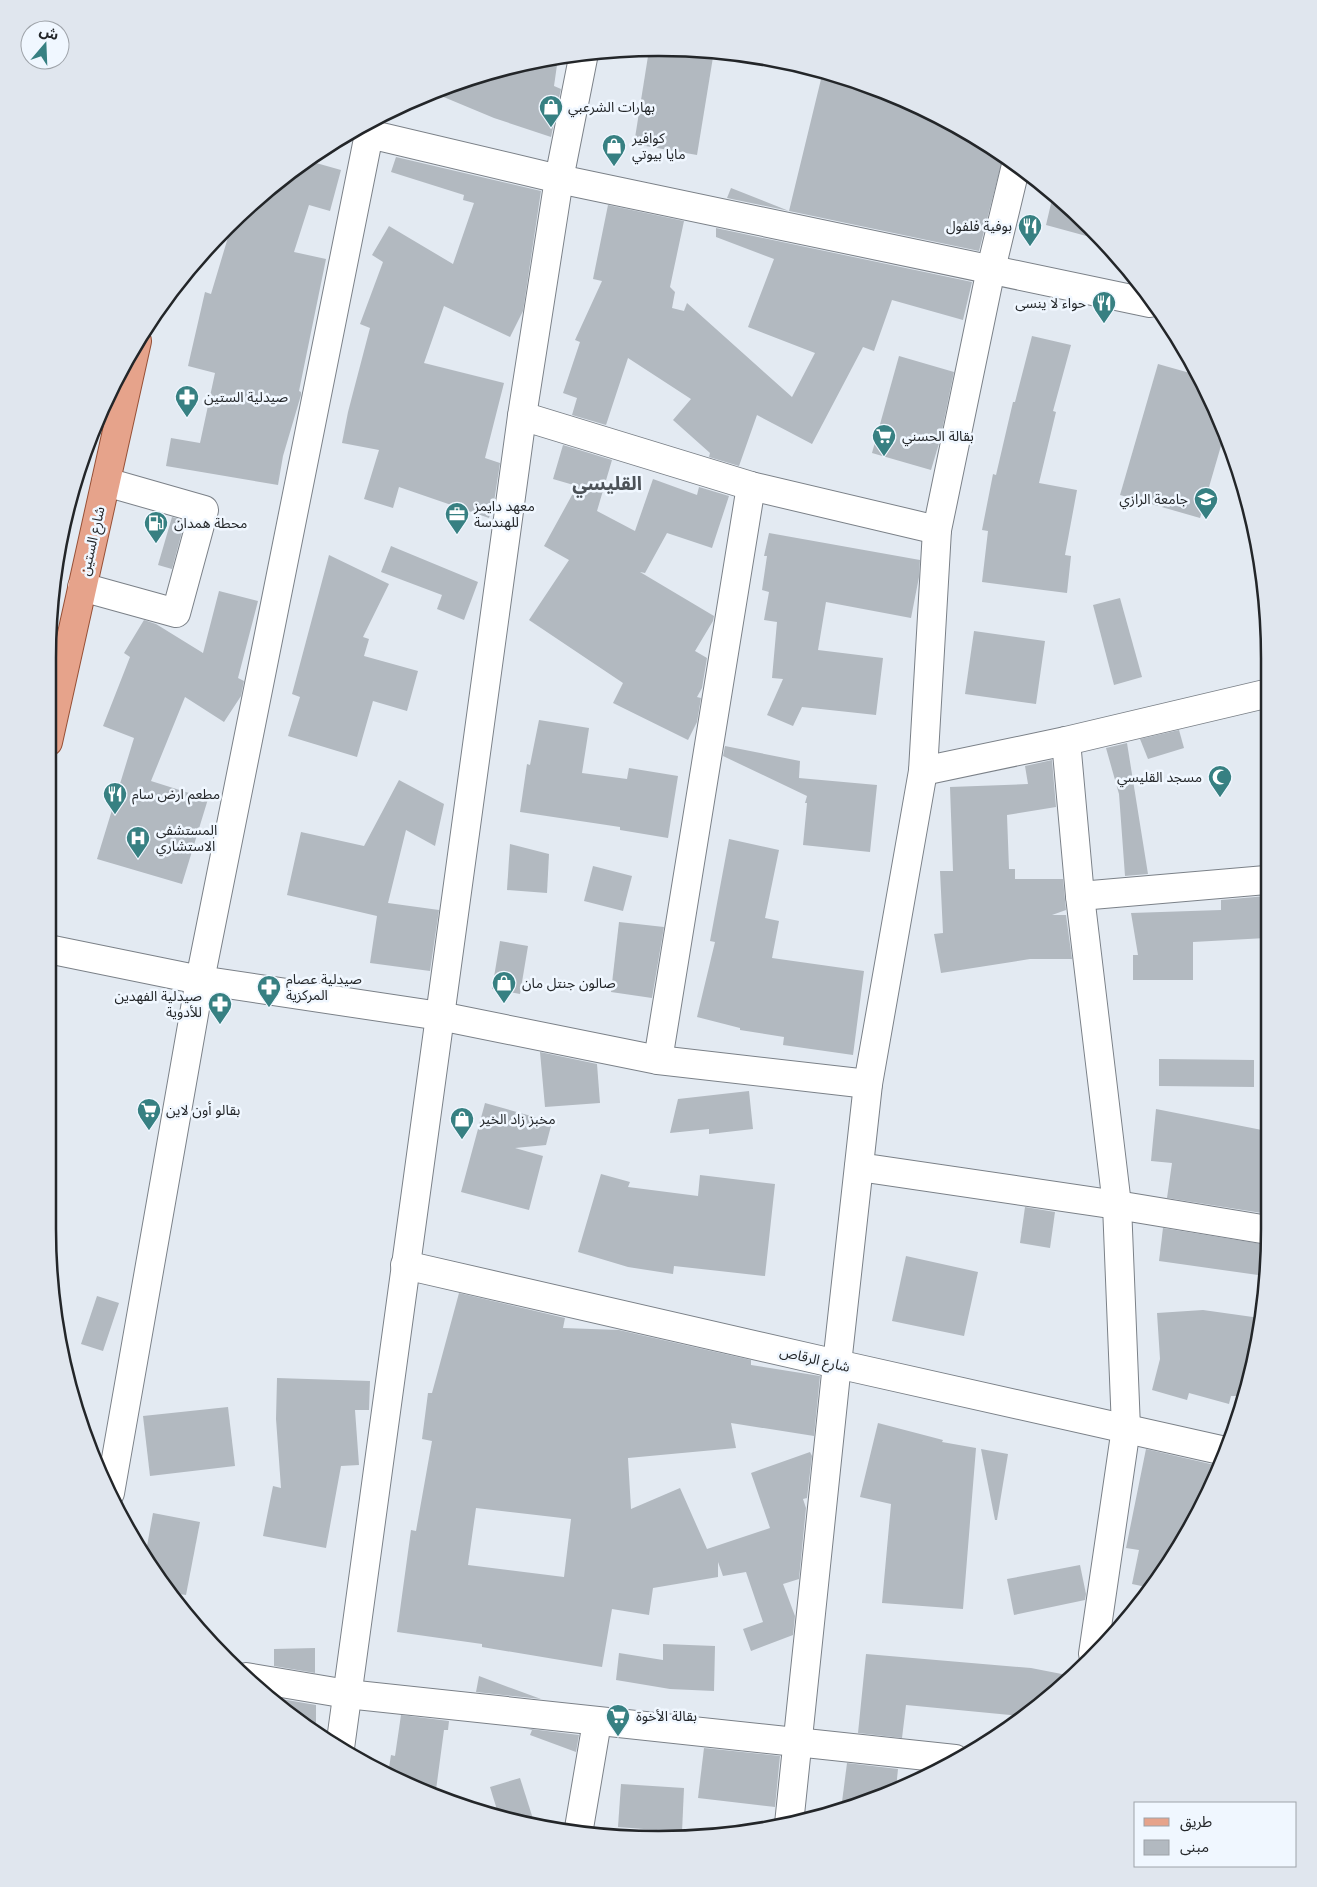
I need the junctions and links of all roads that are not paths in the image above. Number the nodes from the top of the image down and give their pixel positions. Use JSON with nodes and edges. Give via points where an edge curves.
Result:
{"nodes":[{"id":1,"x":582,"y":61,"type":"edge"},
{"id":2,"x":1014,"y":173,"type":"edge"},
{"id":3,"x":559,"y":179,"type":"junction"},
{"id":4,"x":991,"y":269,"type":"junction"},
{"id":5,"x":1143,"y":301,"type":"edge"},
{"id":6,"x":131,"y":368,"type":"edge"},
{"id":7,"x":522,"y":416,"type":"junction"},
{"id":8,"x":106,"y":482,"type":"junction"},
{"id":9,"x":751,"y":486,"type":"junction"},
{"id":10,"x":937,"y":530,"type":"junction"},
{"id":11,"x":82,"y":588,"type":"junction"},
{"id":12,"x":1261,"y":695,"type":"edge"},
{"id":13,"x":56,"y":706,"type":"edge"},
{"id":14,"x":1066,"y":740,"type":"junction"},
{"id":15,"x":923,"y":771,"type":"junction"},
{"id":16,"x":1261,"y":880,"type":"edge"},
{"id":17,"x":1080,"y":896,"type":"junction"},
{"id":18,"x":56,"y":951,"type":"edge"},
{"id":19,"x":200,"y":980,"type":"junction"},
{"id":20,"x":440,"y":1016,"type":"junction"},
{"id":21,"x":658,"y":1060,"type":"junction"},
{"id":22,"x":868,"y":1084,"type":"junction"},
{"id":23,"x":859,"y":1167,"type":"junction"},
{"id":24,"x":1116,"y":1205,"type":"junction"},
{"id":25,"x":1261,"y":1229,"type":"edge"},
{"id":26,"x":405,"y":1265,"type":"junction"},
{"id":27,"x":837,"y":1364,"type":"junction"},
{"id":28,"x":1126,"y":1428,"type":"junction"},
{"id":29,"x":1219,"y":1449,"type":"edge"},
{"id":30,"x":112,"y":1482,"type":"edge"},
{"id":31,"x":1095,"y":1643,"type":"edge"},
{"id":32,"x":259,"y":1679,"type":"edge"},
{"id":33,"x":347,"y":1694,"type":"junction"},
{"id":34,"x":597,"y":1722,"type":"junction"},
{"id":35,"x":341,"y":1740,"type":"edge"},
{"id":36,"x":799,"y":1742,"type":"junction"},
{"id":37,"x":945,"y":1758,"type":"edge"},
{"id":38,"x":791,"y":1815,"type":"edge"},
{"id":39,"x":579,"y":1826,"type":"edge"}],
"edges":[{"from":1,"to":3,"type":"street"},
{"from":2,"to":4,"type":"street"},
{"from":3,"to":4,"type":"street"},
{"from":3,"to":7,"type":"street"},
{"from":3,"to":19,"type":"street","via":[[369,134]]},
{"from":4,"to":5,"type":"street"},
{"from":4,"to":10,"type":"street"},
{"from":6,"to":8,"type":"main road","name":"شارع الستين"},
{"from":7,"to":9,"type":"street"},
{"from":7,"to":20,"type":"street"},
{"from":8,"to":11,"type":"main road","name":"شارع الستين"},
{"from":8,"to":11,"type":"street","via":[[204,510],[176,612]]},
{"from":9,"to":10,"type":"street"},
{"from":9,"to":21,"type":"street"},
{"from":10,"to":15,"type":"street"},
{"from":11,"to":13,"type":"main road","name":"شارع الستين"},
{"from":12,"to":14,"type":"street"},
{"from":14,"to":15,"type":"street"},
{"from":14,"to":17,"type":"street"},
{"from":15,"to":22,"type":"street"},
{"from":16,"to":17,"type":"street"},
{"from":17,"to":24,"type":"street"},
{"from":18,"to":19,"type":"street"},
{"from":19,"to":20,"type":"street"},
{"from":19,"to":30,"type":"street"},
{"from":20,"to":21,"type":"street"},
{"from":20,"to":26,"type":"street"},
{"from":21,"to":22,"type":"street"},
{"from":22,"to":23,"type":"street"},
{"from":23,"to":24,"type":"street"},
{"from":23,"to":27,"type":"street"},
{"from":24,"to":25,"type":"street"},
{"from":24,"to":28,"type":"street"},
{"from":26,"to":27,"type":"street","name":"شارع الرقاص"},
{"from":26,"to":33,"type":"street"},
{"from":27,"to":28,"type":"street","name":"شارع الرقاص"},
{"from":27,"to":36,"type":"street"},
{"from":28,"to":29,"type":"street","name":"شارع الرقاص"},
{"from":28,"to":31,"type":"street"},
{"from":32,"to":33,"type":"street"},
{"from":33,"to":34,"type":"street"},
{"from":33,"to":35,"type":"street"},
{"from":34,"to":36,"type":"street"},
{"from":34,"to":39,"type":"street"},
{"from":36,"to":37,"type":"street"},
{"from":36,"to":38,"type":"street"}]}
